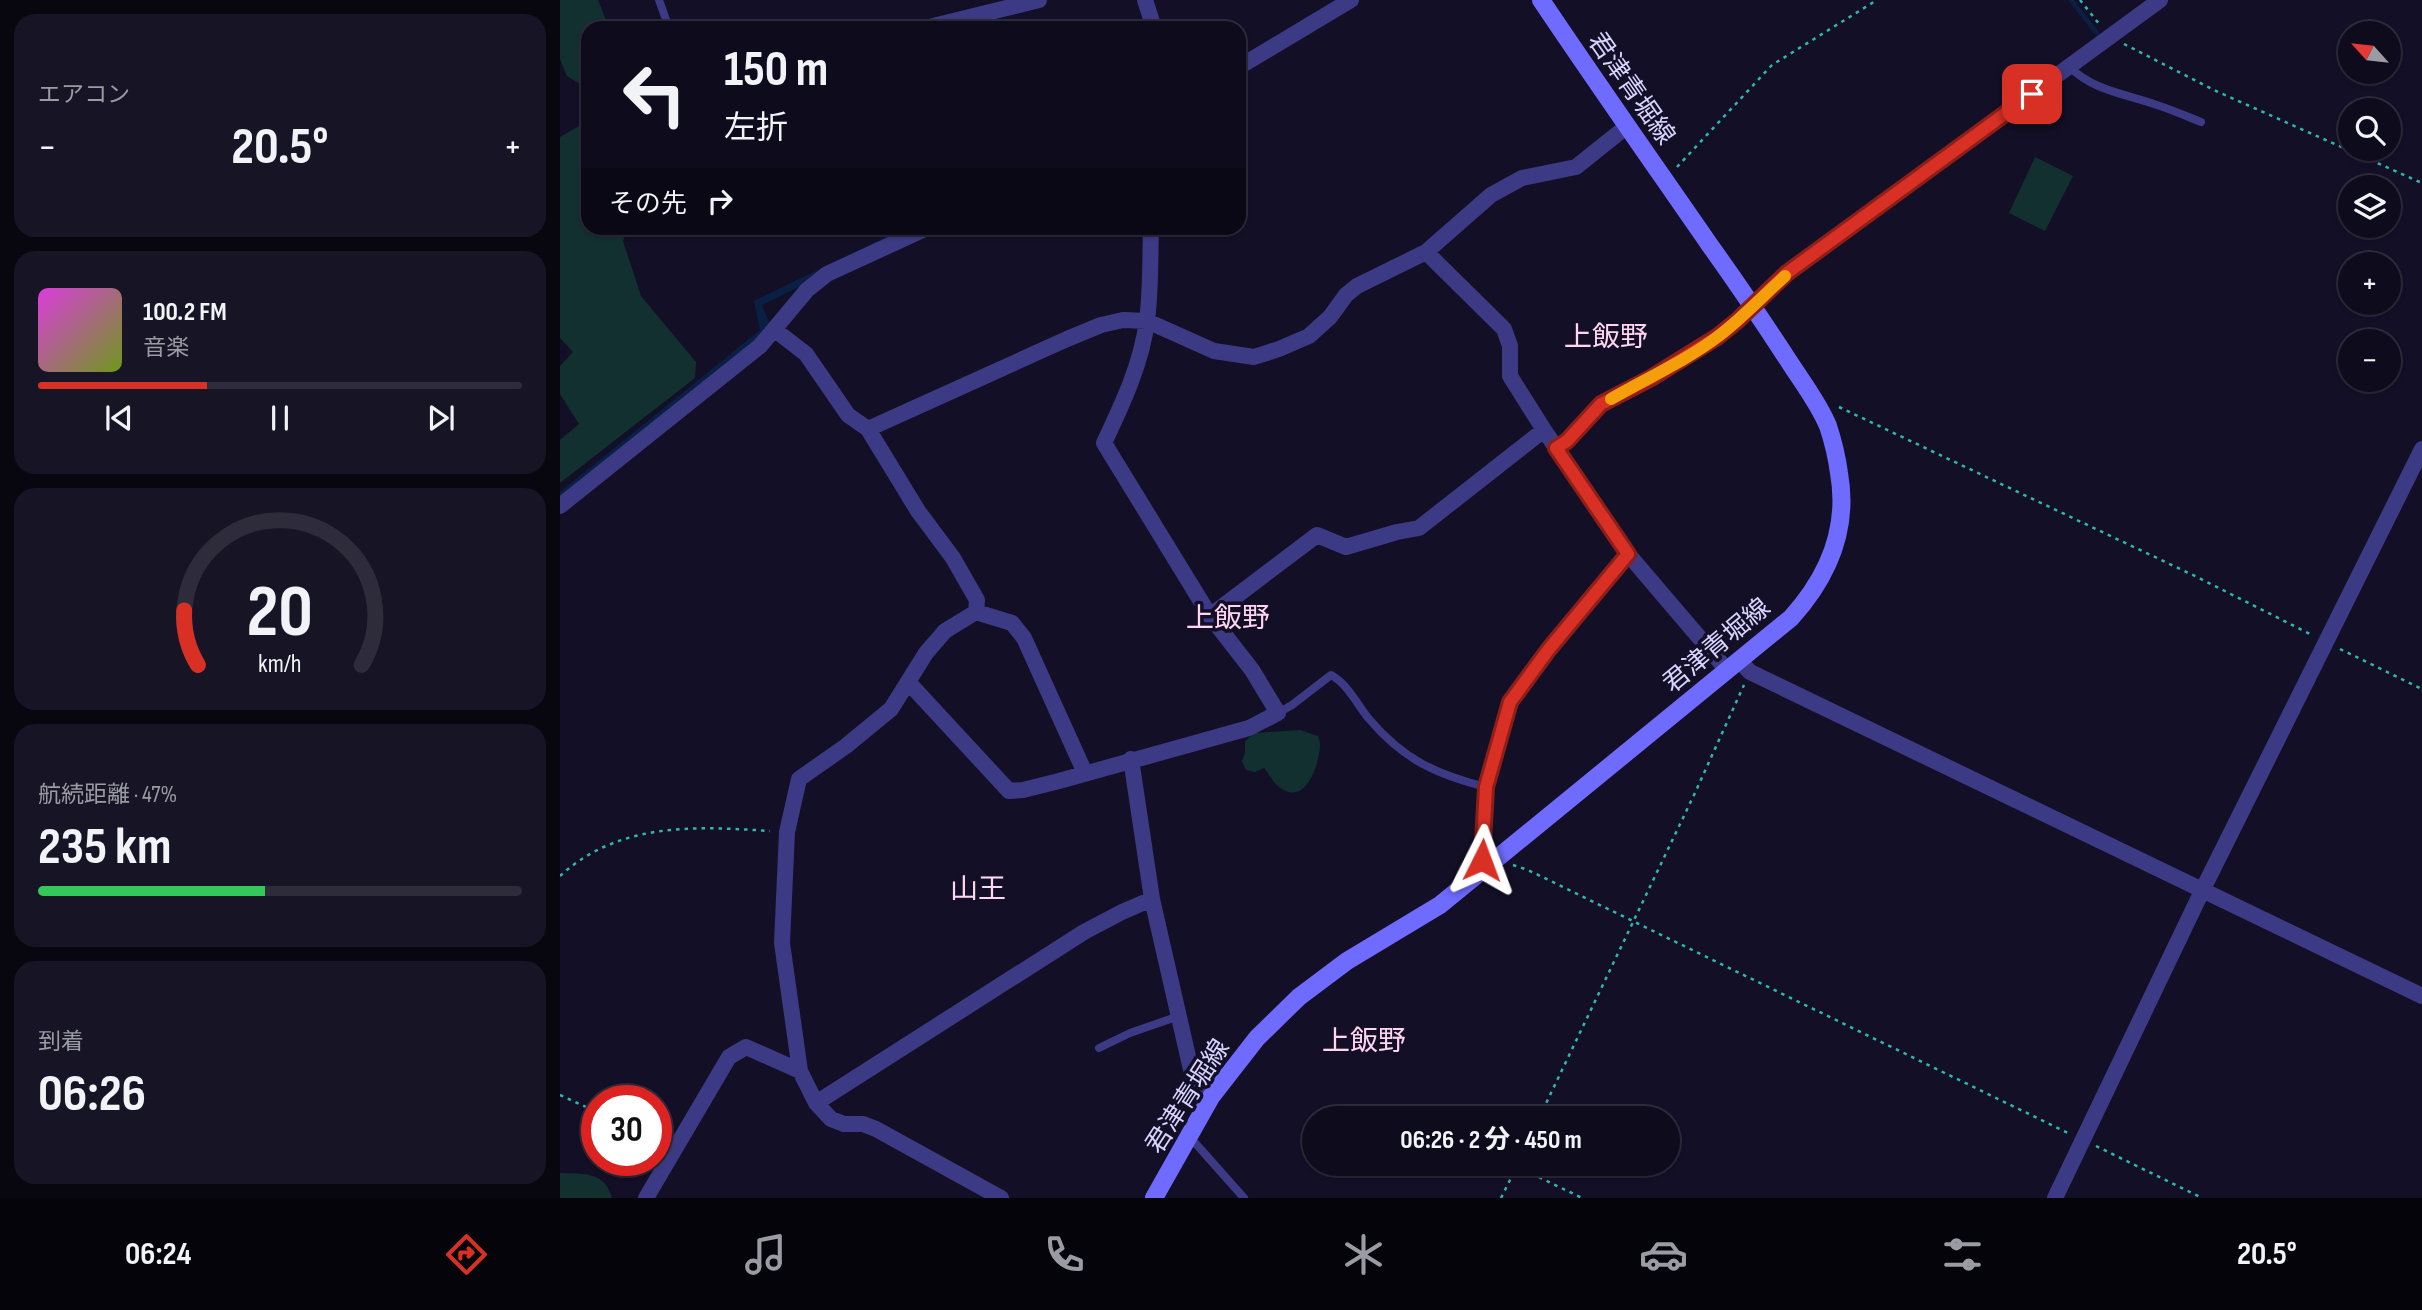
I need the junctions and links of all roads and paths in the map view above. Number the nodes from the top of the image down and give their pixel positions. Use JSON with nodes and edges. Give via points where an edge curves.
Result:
{"nodes":[{"id":1,"x":659,"y":0,"type":"edge"},
{"id":2,"x":1039,"y":0,"type":"edge"},
{"id":3,"x":1145,"y":0,"type":"edge"},
{"id":4,"x":1351,"y":0,"type":"edge"},
{"id":5,"x":1541,"y":0,"type":"edge"},
{"id":6,"x":1877,"y":0,"type":"edge"},
{"id":7,"x":2080,"y":0,"type":"edge"},
{"id":8,"x":2160,"y":0,"type":"edge"},
{"id":9,"x":666,"y":21,"type":"edge"},
{"id":10,"x":954,"y":21,"type":"edge"},
{"id":11,"x":1152,"y":21,"type":"edge"},
{"id":12,"x":2109,"y":37,"type":"junction"},
{"id":13,"x":1246,"y":63,"type":"edge"},
{"id":14,"x":2070,"y":67,"type":"junction"},
{"id":15,"x":2201,"y":122,"type":"dead end"},
{"id":16,"x":1626,"y":127,"type":"junction"},
{"id":17,"x":1664,"y":180,"type":"junction"},
{"id":18,"x":2422,"y":183,"type":"edge"},
{"id":19,"x":913,"y":235,"type":"edge"},
{"id":20,"x":1151,"y":235,"type":"edge"},
{"id":21,"x":1426,"y":252,"type":"junction"},
{"id":22,"x":1753,"y":305,"type":"junction"},
{"id":23,"x":1147,"y":321,"type":"junction"},
{"id":24,"x":775,"y":330,"type":"junction"},
{"id":25,"x":1815,"y":401,"type":"junction"},
{"id":26,"x":869,"y":429,"type":"junction"},
{"id":27,"x":1544,"y":430,"type":"junction"},
{"id":28,"x":1556,"y":448,"type":"junction"},
{"id":29,"x":2422,"y":449,"type":"edge"},
{"id":30,"x":560,"y":506,"type":"edge"},
{"id":31,"x":1628,"y":554,"type":"junction"},
{"id":32,"x":976,"y":612,"type":"junction"},
{"id":33,"x":1210,"y":616,"type":"junction"},
{"id":34,"x":2327,"y":642,"type":"junction"},
{"id":35,"x":1739,"y":668,"type":"junction"},
{"id":36,"x":909,"y":683,"type":"junction"},
{"id":37,"x":2422,"y":689,"type":"edge"},
{"id":38,"x":1278,"y":713,"type":"junction"},
{"id":39,"x":1131,"y":759,"type":"junction"},
{"id":40,"x":1085,"y":773,"type":"junction"},
{"id":41,"x":1486,"y":787,"type":"junction"},
{"id":42,"x":787,"y":832,"type":"junction"},
{"id":43,"x":1492,"y":864,"type":"junction"},
{"id":44,"x":560,"y":876,"type":"edge"},
{"id":45,"x":2203,"y":889,"type":"junction"},
{"id":46,"x":1152,"y":899,"type":"junction"},
{"id":47,"x":1633,"y":922,"type":"junction"},
{"id":48,"x":2422,"y":996,"type":"edge"},
{"id":49,"x":1179,"y":1016,"type":"junction"},
{"id":50,"x":1099,"y":1048,"type":"dead end"},
{"id":51,"x":800,"y":1071,"type":"junction"},
{"id":52,"x":560,"y":1095,"type":"edge"},
{"id":53,"x":1211,"y":1097,"type":"junction"},
{"id":54,"x":816,"y":1103,"type":"junction"},
{"id":55,"x":581,"y":1105,"type":"edge"},
{"id":56,"x":1545,"y":1106,"type":"edge"},
{"id":57,"x":1189,"y":1136,"type":"junction"},
{"id":58,"x":2082,"y":1140,"type":"junction"},
{"id":59,"x":1512,"y":1176,"type":"edge"},
{"id":60,"x":1539,"y":1176,"type":"edge"},
{"id":61,"x":646,"y":1198,"type":"edge"},
{"id":62,"x":1001,"y":1198,"type":"edge"},
{"id":63,"x":1154,"y":1198,"type":"edge"},
{"id":64,"x":1244,"y":1198,"type":"edge"},
{"id":65,"x":1501,"y":1198,"type":"edge"},
{"id":66,"x":1582,"y":1198,"type":"edge"},
{"id":67,"x":2055,"y":1198,"type":"edge"},
{"id":68,"x":2202,"y":1198,"type":"edge"}],
"edges":[{"from":1,"to":9,"type":"lane"},
{"from":2,"to":10,"type":"street"},
{"from":3,"to":11,"type":"street"},
{"from":4,"to":13,"type":"street"},
{"from":5,"to":16,"type":"main road","name":"君津青堀線"},
{"from":6,"to":17,"type":"path","via":[[1772,65]]},
{"from":7,"to":12,"type":"path"},
{"from":8,"to":12,"type":"street"},
{"from":12,"to":14,"type":"street"},
{"from":12,"to":18,"type":"path","via":[[2216,91]]},
{"from":14,"to":15,"type":"lane","via":[[2095,85]]},
{"from":14,"to":22,"type":"street","via":[[1787,273]]},
{"from":16,"to":17,"type":"main road","name":"君津青堀線"},
{"from":16,"to":21,"type":"street","via":[[1576,167],[1522,178],[1492,195]]},
{"from":17,"to":22,"type":"main road","name":"君津青堀線"},
{"from":19,"to":24,"type":"street","via":[[827,274],[807,290]]},
{"from":20,"to":23,"type":"street"},
{"from":21,"to":23,"type":"street","via":[[1357,286],[1309,337],[1254,358],[1214,351]]},
{"from":21,"to":27,"type":"street","via":[[1504,329],[1510,346],[1510,376]]},
{"from":22,"to":25,"type":"main road","name":"君津青堀線"},
{"from":22,"to":28,"type":"lane","via":[[1708,343],[1601,404]]},
{"from":23,"to":26,"type":"street","via":[[1101,325]]},
{"from":23,"to":33,"type":"street","via":[[1138,360],[1104,443]]},
{"from":24,"to":26,"type":"street","via":[[806,354],[848,415]]},
{"from":24,"to":30,"type":"street"},
{"from":25,"to":34,"type":"path","via":[[1838,406]]},
{"from":25,"to":35,"type":"main road","name":"君津青堀線","via":[[1828,426],[1840,474],[1840,527],[1833,552],[1809,598]]},
{"from":26,"to":32,"type":"street","via":[[918,511],[953,558],[977,600]]},
{"from":27,"to":28,"type":"street"},
{"from":27,"to":33,"type":"street","via":[[1419,528],[1346,547],[1317,535]]},
{"from":28,"to":31,"type":"street"},
{"from":29,"to":34,"type":"street"},
{"from":31,"to":35,"type":"street"},
{"from":31,"to":41,"type":"street","via":[[1510,702]]},
{"from":32,"to":36,"type":"street","via":[[945,631]]},
{"from":32,"to":40,"type":"street","via":[[1013,623],[1024,638]]},
{"from":33,"to":38,"type":"street"},
{"from":34,"to":37,"type":"path"},
{"from":34,"to":45,"type":"street"},
{"from":35,"to":43,"type":"main road","name":"君津青堀線"},
{"from":35,"to":45,"type":"street"},
{"from":35,"to":47,"type":"path","via":[[1694,795]]},
{"from":36,"to":40,"type":"street","via":[[1009,791]]},
{"from":36,"to":42,"type":"street","via":[[891,709],[799,779]]},
{"from":38,"to":39,"type":"street","via":[[1249,728]]},
{"from":38,"to":41,"type":"lane","via":[[1331,675],[1403,753],[1441,774]]},
{"from":39,"to":40,"type":"street"},
{"from":39,"to":46,"type":"street"},
{"from":41,"to":43,"type":"street","via":[[1482,860]]},
{"from":42,"to":44,"type":"path","via":[[678,828],[607,843]]},
{"from":42,"to":51,"type":"street","via":[[782,943]]},
{"from":43,"to":47,"type":"path","via":[[1528,870]]},
{"from":43,"to":53,"type":"main road","name":"君津青堀線","via":[[1440,905],[1347,961],[1299,997],[1257,1038]]},
{"from":45,"to":48,"type":"street"},
{"from":45,"to":58,"type":"street"},
{"from":46,"to":49,"type":"street"},
{"from":46,"to":54,"type":"street","via":[[1084,932]]},
{"from":47,"to":56,"type":"path"},
{"from":47,"to":58,"type":"path"},
{"from":49,"to":50,"type":"lane"},
{"from":49,"to":53,"type":"street","via":[[1195,1087]]},
{"from":51,"to":54,"type":"street"},
{"from":51,"to":61,"type":"street","via":[[746,1047],[729,1057]]},
{"from":52,"to":55,"type":"path"},
{"from":53,"to":57,"type":"main road","name":"君津青堀線"},
{"from":54,"to":62,"type":"street","via":[[831,1119],[876,1129]]},
{"from":57,"to":63,"type":"main road","name":"君津青堀線"},
{"from":57,"to":64,"type":"lane"},
{"from":58,"to":67,"type":"street"},
{"from":58,"to":68,"type":"path"},
{"from":59,"to":65,"type":"path"},
{"from":60,"to":66,"type":"path"}]}
